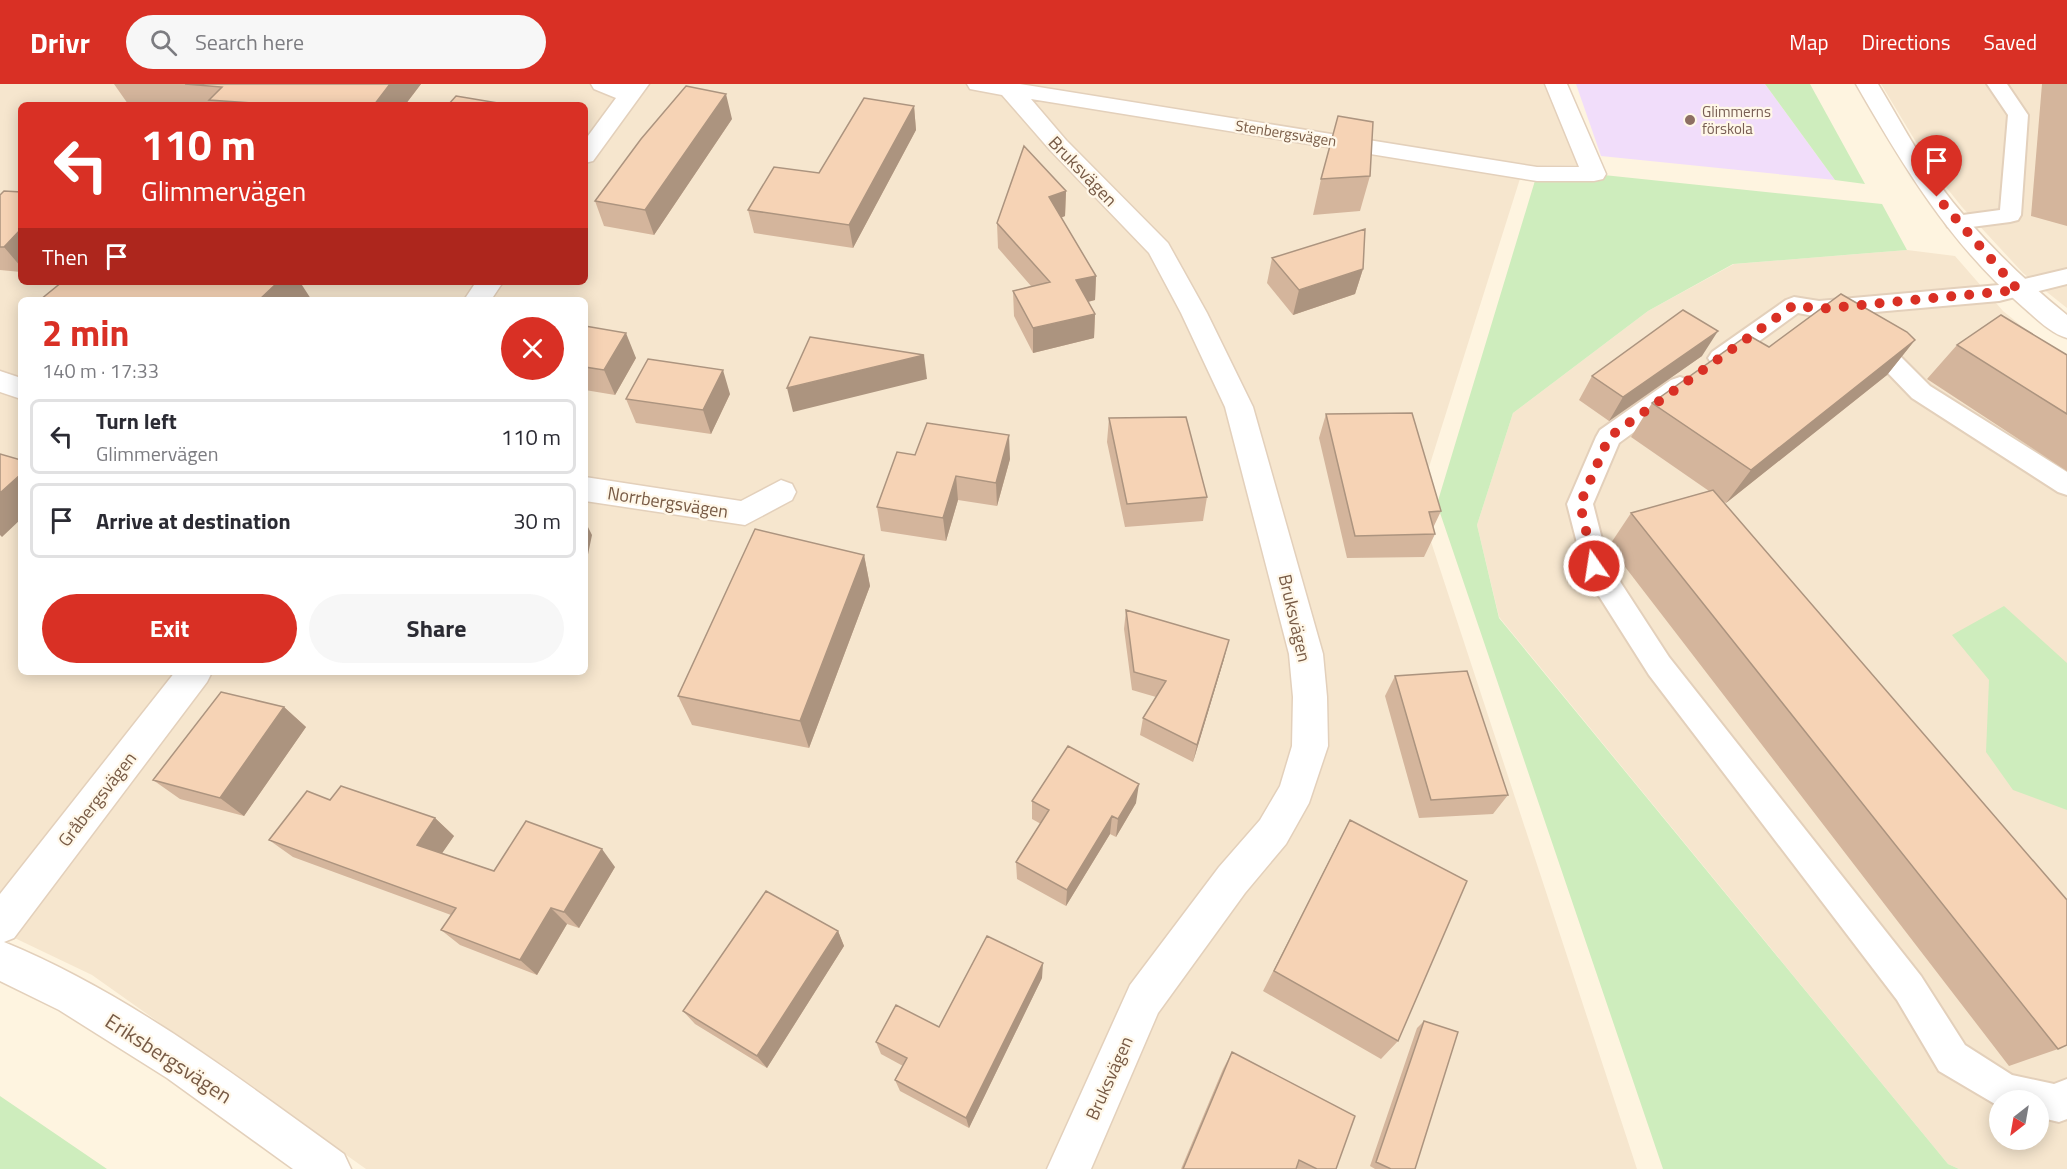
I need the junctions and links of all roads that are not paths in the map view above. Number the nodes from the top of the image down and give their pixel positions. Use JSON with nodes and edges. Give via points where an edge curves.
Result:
{"nodes":[{"id":1,"x":602,"y":84,"type":"edge"},
{"id":2,"x":1556,"y":84,"type":"edge"},
{"id":3,"x":1867,"y":84,"type":"edge"},
{"id":4,"x":1997,"y":84,"type":"edge"},
{"id":5,"x":997,"y":85,"type":"edge"},
{"id":6,"x":634,"y":90,"type":"edge"},
{"id":7,"x":588,"y":152,"type":"edge"},
{"id":8,"x":1956,"y":222,"type":"junction"},
{"id":9,"x":2067,"y":276,"type":"edge"},
{"id":10,"x":2018,"y":290,"type":"junction"},
{"id":11,"x":1838,"y":307,"type":"junction"},
{"id":12,"x":2067,"y":329,"type":"edge"},
{"id":13,"x":0,"y":381,"type":"edge"},
{"id":14,"x":18,"y":388,"type":"edge"},
{"id":15,"x":2067,"y":485,"type":"edge"},
{"id":16,"x":588,"y":489,"type":"edge"},
{"id":17,"x":781,"y":492,"type":"dead end"},
{"id":18,"x":193,"y":675,"type":"edge"},
{"id":19,"x":0,"y":925,"type":"edge"},
{"id":20,"x":0,"y":960,"type":"edge"},
{"id":21,"x":2067,"y":1097,"type":"edge"},
{"id":22,"x":329,"y":1169,"type":"edge"},
{"id":23,"x":1069,"y":1169,"type":"edge"}],
"edges":[{"from":1,"to":6,"type":"street"},
{"from":2,"to":5,"type":"street","name":"Stenbergsvägen","via":[[1594,174],[1537,174]]},
{"from":3,"to":8,"type":"street","via":[[1928,186]]},
{"from":4,"to":8,"type":"lane","via":[[2019,115],[2010,215]]},
{"from":5,"to":23,"type":"street","name":"Bruksvägen","via":[[1159,249],[1194,313],[1239,407],[1306,654],[1310,697],[1310,746],[1296,791],[1273,832],[1232,880],[1144,999]]},
{"from":6,"to":7,"type":"street"},
{"from":8,"to":10,"type":"street"},
{"from":9,"to":10,"type":"lane"},
{"from":10,"to":11,"type":"lane"},
{"from":10,"to":12,"type":"street"},
{"from":11,"to":15,"type":"lane","via":[[1921,392]]},
{"from":11,"to":21,"type":"lane","via":[[1794,305],[1609,437],[1580,504],[1594,566],[1659,666],[1909,988],[1952,1058],[2004,1091],[2059,1104]]},
{"from":13,"to":14,"type":"street"},
{"from":16,"to":17,"type":"street","name":"Norrbergsvägen","via":[[745,513]]},
{"from":18,"to":19,"type":"street","name":"Gråbergsvägen"},
{"from":20,"to":22,"type":"street","name":"Eriksbergsvägen","via":[[73,996],[182,1063]]}]}
